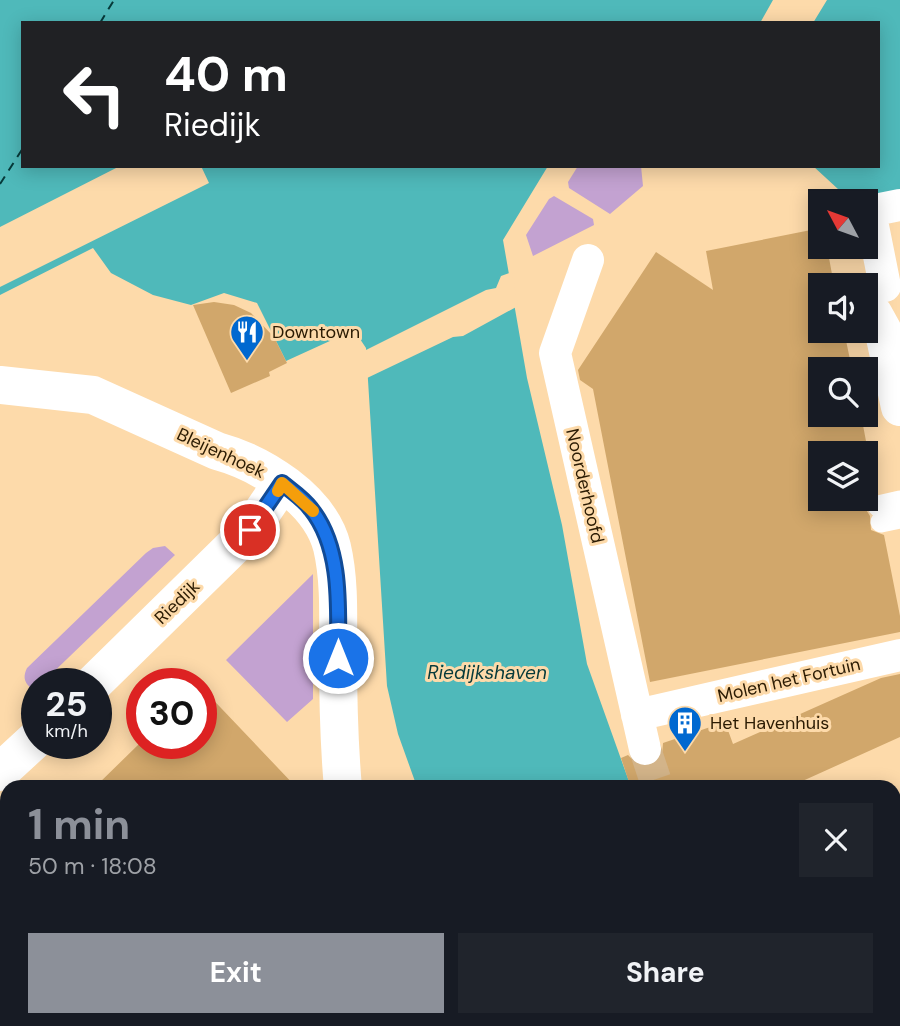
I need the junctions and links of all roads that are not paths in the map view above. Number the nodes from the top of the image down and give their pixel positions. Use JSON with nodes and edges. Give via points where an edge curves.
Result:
{"nodes":[{"id":1,"x":900,"y":205,"type":"edge"},
{"id":2,"x":861,"y":259,"type":"edge"},
{"id":3,"x":587,"y":260,"type":"dead end"},
{"id":4,"x":881,"y":304,"type":"edge"},
{"id":5,"x":0,"y":385,"type":"edge"},
{"id":6,"x":900,"y":407,"type":"edge"},
{"id":7,"x":282,"y":483,"type":"junction"},
{"id":8,"x":900,"y":501,"type":"edge"},
{"id":9,"x":887,"y":515,"type":"edge"},
{"id":10,"x":900,"y":655,"type":"edge"},
{"id":11,"x":109,"y":668,"type":"edge"},
{"id":12,"x":637,"y":715,"type":"junction"},
{"id":13,"x":645,"y":749,"type":"tunnel mouth"},
{"id":14,"x":21,"y":753,"type":"edge"},
{"id":15,"x":0,"y":772,"type":"edge"},
{"id":16,"x":342,"y":780,"type":"edge"}],
"edges":[{"from":1,"to":4,"type":"street","via":[[870,211],[885,286]]},
{"from":2,"to":4,"type":"street"},
{"from":3,"to":12,"type":"street","name":"Noorderhoofd","via":[[555,353]]},
{"from":4,"to":6,"type":"street"},
{"from":5,"to":7,"type":"street","name":"Bleijenhoek","via":[[93,395],[237,457]]},
{"from":7,"to":11,"type":"street","name":"Riedijk","via":[[250,530]]},
{"from":7,"to":16,"type":"street","name":"Bleijenhoek","via":[[312,509],[331,545],[338,607]]},
{"from":8,"to":9,"type":"lane"},
{"from":10,"to":12,"type":"street","name":"Molen het Fortuin"},
{"from":12,"to":13,"type":"street","name":"Noorderhoofd"},
{"from":14,"to":15,"type":"street"}]}
